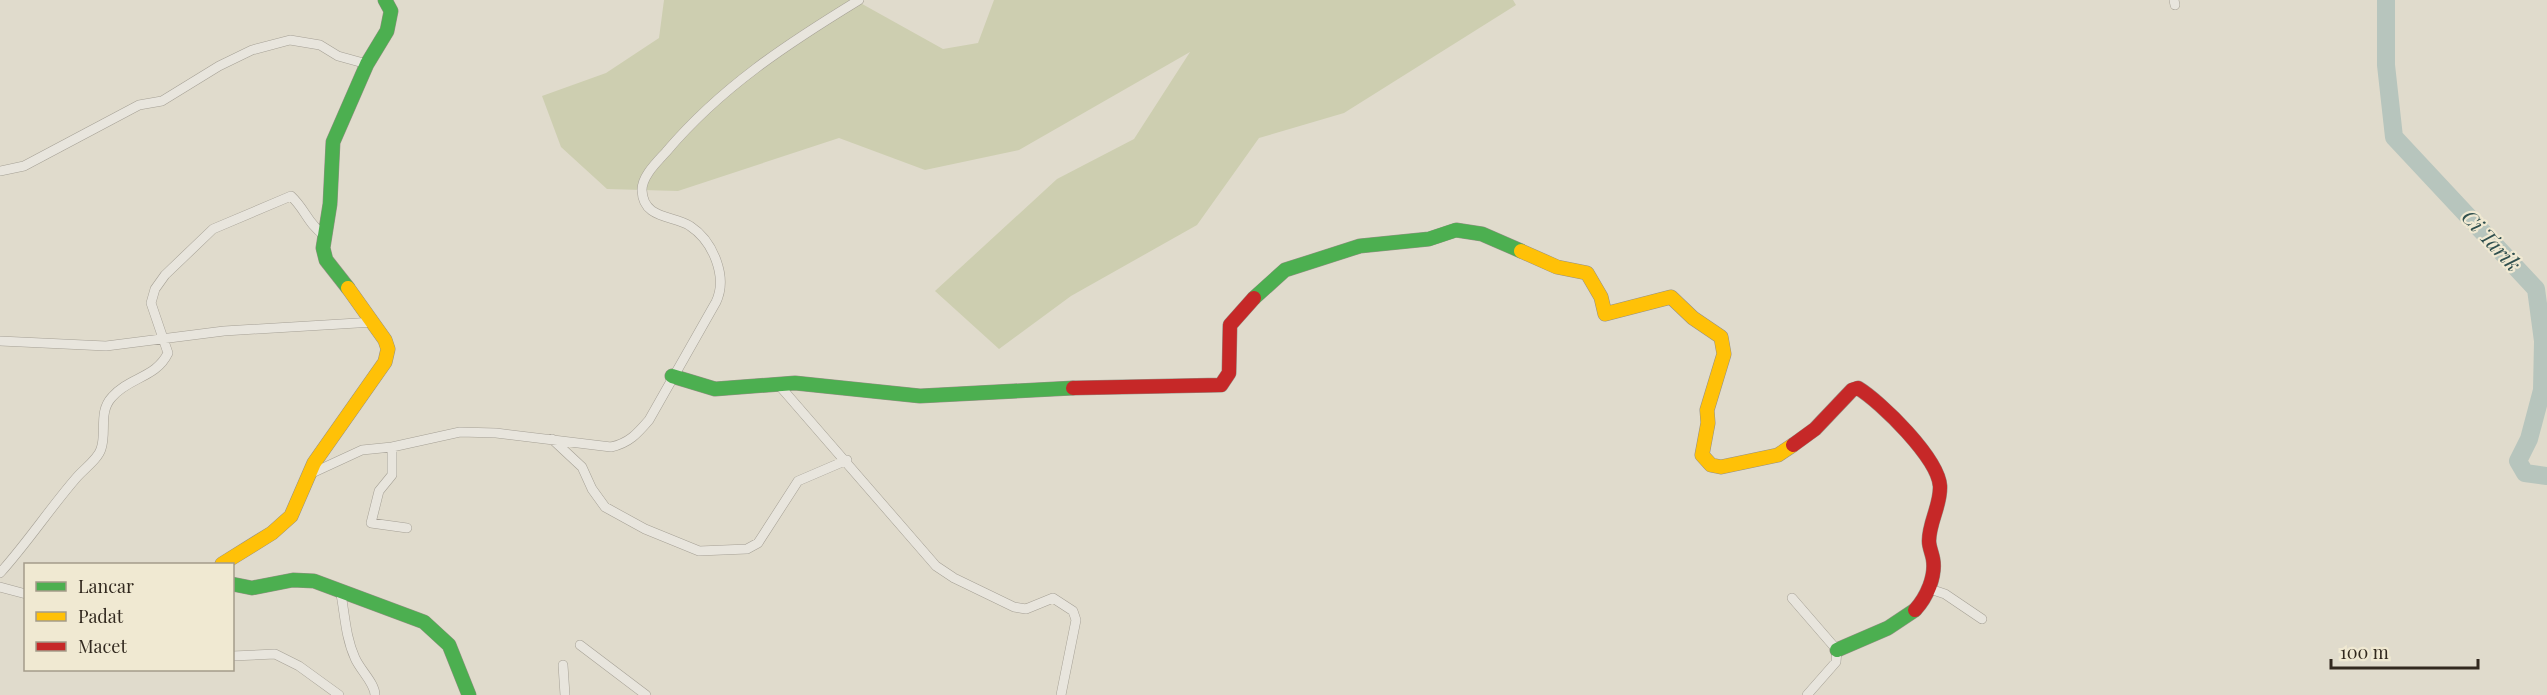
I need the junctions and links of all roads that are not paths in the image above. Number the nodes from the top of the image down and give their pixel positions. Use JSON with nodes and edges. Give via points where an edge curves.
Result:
{"nodes":[{"id":1,"x":385,"y":0,"type":"edge"},
{"id":2,"x":859,"y":0,"type":"edge"},
{"id":3,"x":368,"y":64,"type":"junction"},
{"id":4,"x":0,"y":171,"type":"edge"},
{"id":5,"x":325,"y":236,"type":"junction"},
{"id":6,"x":374,"y":322,"type":"junction"},
{"id":7,"x":165,"y":340,"type":"junction"},
{"id":8,"x":0,"y":341,"type":"edge"},
{"id":9,"x":672,"y":376,"type":"junction"},
{"id":10,"x":778,"y":384,"type":"junction"},
{"id":11,"x":552,"y":439,"type":"junction"},
{"id":12,"x":392,"y":447,"type":"junction"},
{"id":13,"x":847,"y":460,"type":"junction"},
{"id":14,"x":310,"y":474,"type":"junction"},
{"id":15,"x":407,"y":528,"type":"dead end"},
{"id":16,"x":224,"y":563,"type":"edge"},
{"id":17,"x":0,"y":573,"type":"edge"},
{"id":18,"x":234,"y":584,"type":"edge"},
{"id":19,"x":0,"y":587,"type":"edge"},
{"id":20,"x":1928,"y":588,"type":"junction"},
{"id":21,"x":340,"y":589,"type":"junction"},
{"id":22,"x":24,"y":593,"type":"edge"},
{"id":23,"x":1792,"y":598,"type":"dead end"},
{"id":24,"x":1982,"y":619,"type":"dead end"},
{"id":25,"x":580,"y":645,"type":"dead end"},
{"id":26,"x":1837,"y":650,"type":"junction"},
{"id":27,"x":234,"y":656,"type":"edge"},
{"id":28,"x":563,"y":665,"type":"dead end"},
{"id":29,"x":339,"y":695,"type":"edge"},
{"id":30,"x":375,"y":695,"type":"edge"},
{"id":31,"x":469,"y":695,"type":"edge"},
{"id":32,"x":565,"y":695,"type":"edge"},
{"id":33,"x":646,"y":695,"type":"edge"},
{"id":34,"x":1061,"y":695,"type":"edge"},
{"id":35,"x":1807,"y":695,"type":"edge"}],
"edges":[{"from":1,"to":3,"type":"street","via":[[391,10],[390,22]]},
{"from":2,"to":9,"type":"street","via":[[802,35],[713,101],[644,183],[644,199],[653,211],[691,226],[720,273],[720,294]]},
{"from":3,"to":4,"type":"street","via":[[338,56],[320,45],[290,40],[252,50],[208,72],[172,97],[139,105],[24,165]]},
{"from":3,"to":5,"type":"street","via":[[333,142]]},
{"from":5,"to":6,"type":"street","via":[[326,260]]},
{"from":5,"to":7,"type":"street","via":[[311,226],[300,204],[291,196],[213,230],[155,289],[151,303]]},
{"from":6,"to":7,"type":"street","via":[[213,332]]},
{"from":6,"to":14,"type":"street","via":[[387,342],[385,362]]},
{"from":7,"to":8,"type":"street","via":[[106,346]]},
{"from":7,"to":17,"type":"street","via":[[168,352],[164,361],[150,374],[119,390],[106,405],[101,451]]},
{"from":9,"to":10,"type":"street","via":[[715,389]]},
{"from":9,"to":11,"type":"street","via":[[649,420],[628,442],[611,447]]},
{"from":10,"to":13,"type":"street"},
{"from":10,"to":20,"type":"street","via":[[920,396],[1221,385],[1229,373],[1230,325],[1285,270],[1360,246],[1429,239],[1467,230],[1510,244],[1557,267],[1587,273],[1601,297],[1605,314],[1671,297],[1721,337],[1725,349],[1707,410],[1702,450],[1702,455],[1716,466],[1778,455],[1815,429],[1852,390],[1862,389],[1924,455],[1938,477],[1939,501],[1930,527],[1933,562]]},
{"from":11,"to":12,"type":"street","via":[[460,432]]},
{"from":11,"to":13,"type":"street","via":[[582,466],[605,507],[645,529],[708,552],[747,549],[758,543],[798,481]]},
{"from":12,"to":14,"type":"street","via":[[362,450]]},
{"from":12,"to":15,"type":"street","via":[[392,475],[379,491],[371,523]]},
{"from":13,"to":34,"type":"street","via":[[907,535],[946,574],[1014,607],[1026,609],[1053,598],[1073,610],[1076,620]]},
{"from":14,"to":16,"type":"street","via":[[283,525]]},
{"from":18,"to":21,"type":"street","via":[[260,588],[305,579]]},
{"from":19,"to":22,"type":"street"},
{"from":20,"to":24,"type":"street","via":[[1945,594]]},
{"from":20,"to":26,"type":"street","via":[[1916,609],[1901,621]]},
{"from":21,"to":30,"type":"street","via":[[350,645],[375,688]]},
{"from":21,"to":31,"type":"street","via":[[424,622],[440,634],[449,645]]},
{"from":23,"to":26,"type":"street"},
{"from":25,"to":33,"type":"street"},
{"from":26,"to":35,"type":"street","via":[[1836,662]]},
{"from":27,"to":29,"type":"street","via":[[275,654]]},
{"from":28,"to":32,"type":"street"}]}
